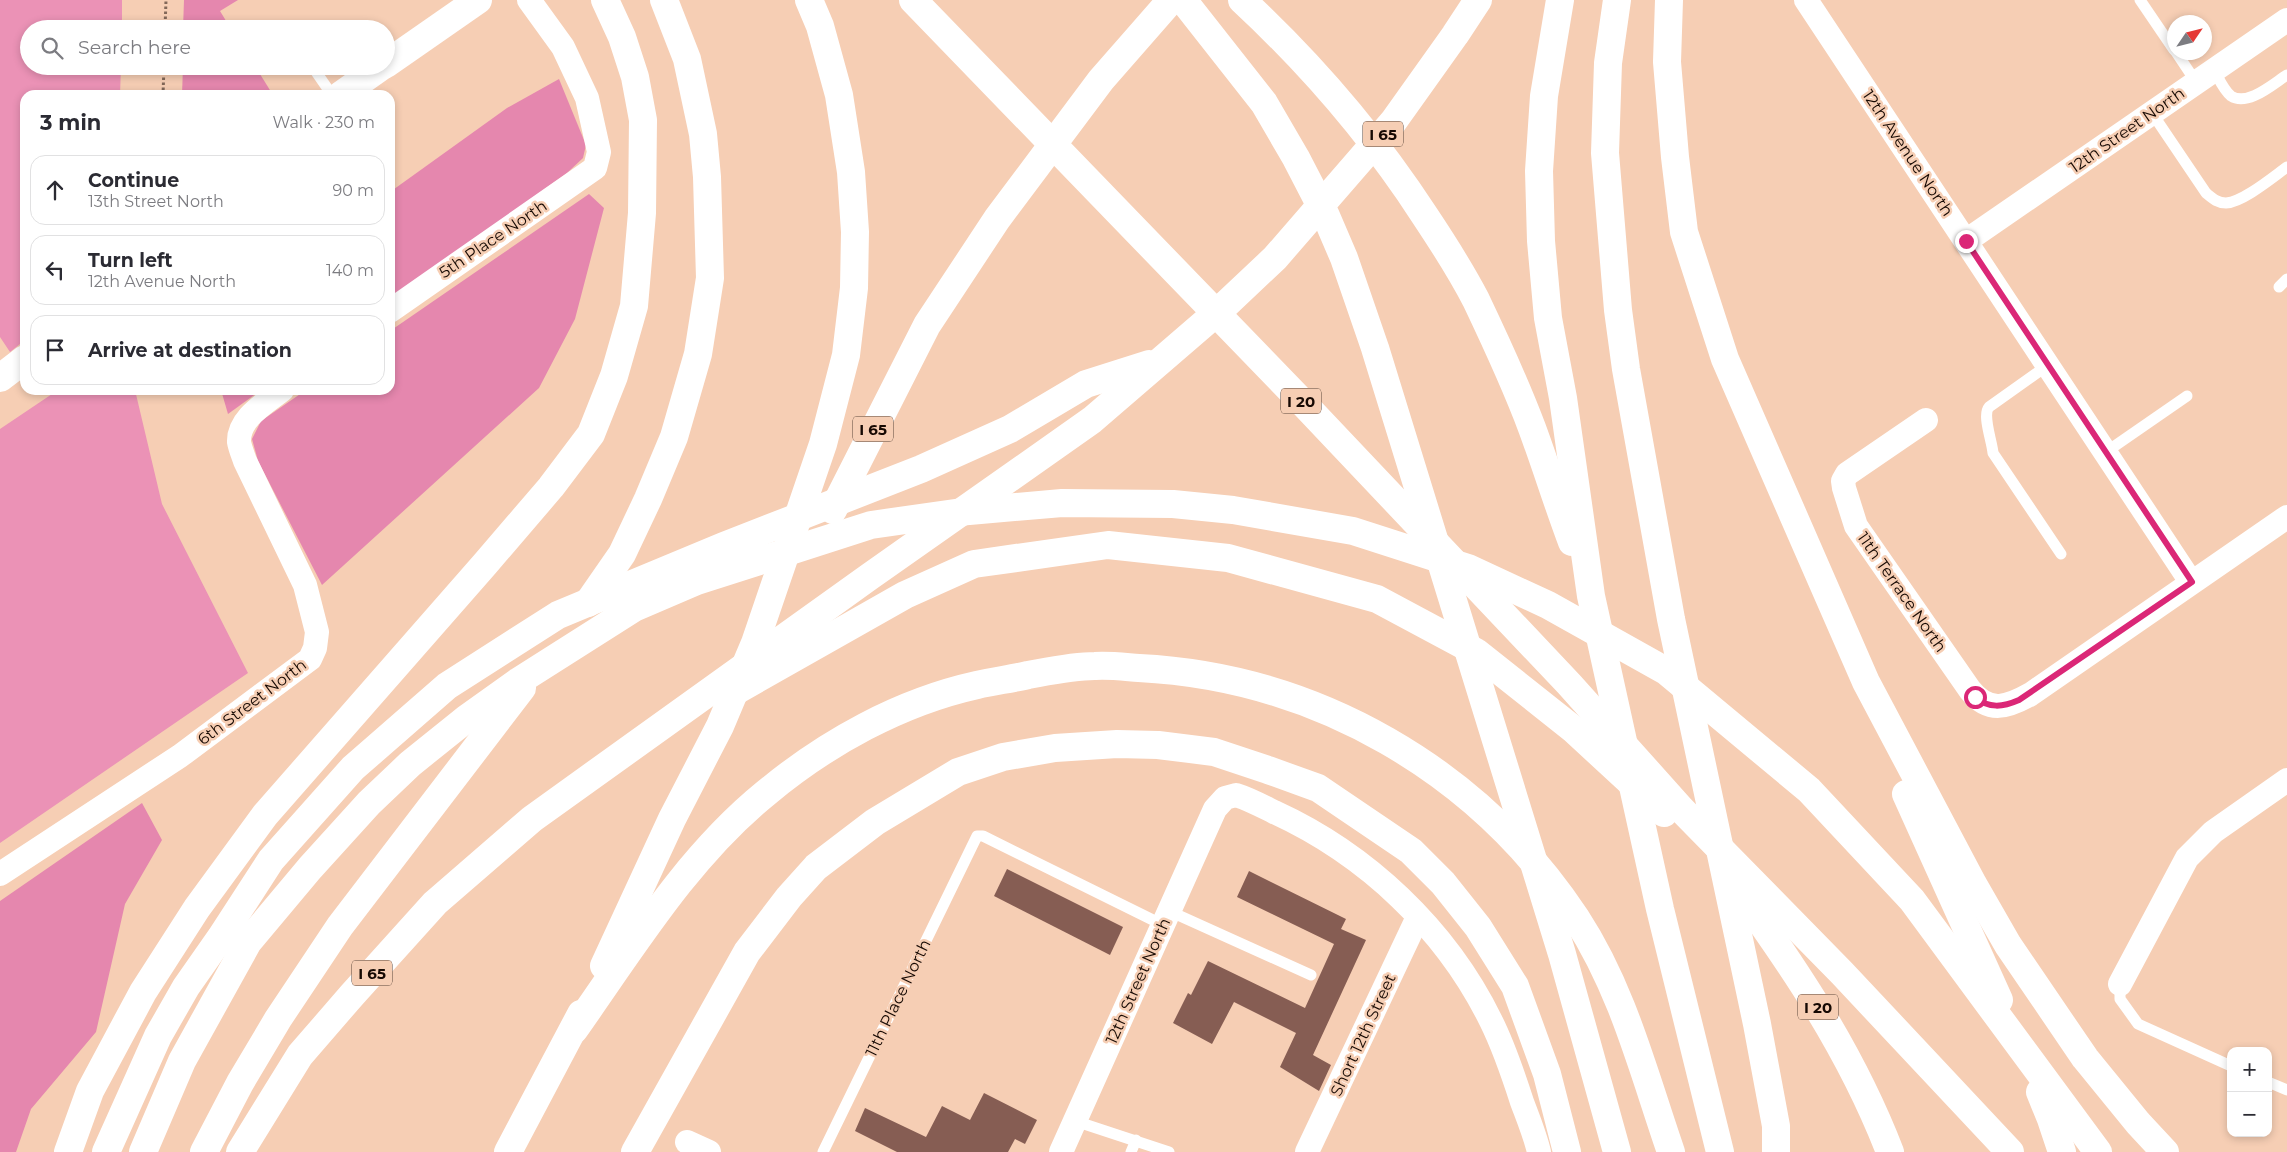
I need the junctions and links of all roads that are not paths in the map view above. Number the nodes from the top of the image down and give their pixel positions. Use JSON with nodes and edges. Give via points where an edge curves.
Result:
{"nodes":[{"id":1,"x":478,"y":0,"type":"edge"},
{"id":2,"x":529,"y":0,"type":"edge"},
{"id":3,"x":606,"y":0,"type":"edge"},
{"id":4,"x":664,"y":0,"type":"edge"},
{"id":5,"x":809,"y":0,"type":"edge"},
{"id":6,"x":913,"y":0,"type":"edge"},
{"id":7,"x":1171,"y":0,"type":"edge"},
{"id":8,"x":1183,"y":0,"type":"edge"},
{"id":9,"x":1242,"y":0,"type":"edge"},
{"id":10,"x":1478,"y":0,"type":"edge"},
{"id":11,"x":1560,"y":0,"type":"edge"},
{"id":12,"x":1617,"y":0,"type":"edge"},
{"id":13,"x":1669,"y":0,"type":"edge"},
{"id":14,"x":1806,"y":0,"type":"edge"},
{"id":15,"x":2140,"y":0,"type":"edge"},
{"id":16,"x":2287,"y":20,"type":"edge"},
{"id":17,"x":2167,"y":39,"type":"edge"},
{"id":18,"x":395,"y":58,"type":"edge"},
{"id":19,"x":2186,"y":60,"type":"edge"},
{"id":20,"x":318,"y":75,"type":"edge"},
{"id":21,"x":369,"y":75,"type":"edge"},
{"id":22,"x":2287,"y":75,"type":"edge"},
{"id":23,"x":2205,"y":76,"type":"junction"},
{"id":24,"x":329,"y":90,"type":"edge"},
{"id":25,"x":348,"y":90,"type":"edge"},
{"id":26,"x":2152,"y":113,"type":"junction"},
{"id":27,"x":2287,"y":167,"type":"edge"},
{"id":28,"x":1966,"y":241,"type":"junction"},
{"id":29,"x":395,"y":308,"type":"edge"},
{"id":30,"x":1160,"y":360,"type":"junction"},
{"id":31,"x":20,"y":363,"type":"edge"},
{"id":32,"x":2048,"y":364,"type":"junction"},
{"id":33,"x":0,"y":378,"type":"edge"},
{"id":34,"x":276,"y":395,"type":"edge"},
{"id":35,"x":2187,"y":396,"type":"dead end"},
{"id":36,"x":1926,"y":420,"type":"dead end"},
{"id":37,"x":2106,"y":452,"type":"junction"},
{"id":38,"x":2287,"y":518,"type":"edge"},
{"id":39,"x":2061,"y":554,"type":"dead end"},
{"id":40,"x":2192,"y":582,"type":"junction"},
{"id":41,"x":1591,"y":596,"type":"junction"},
{"id":42,"x":755,"y":643,"type":"junction"},
{"id":43,"x":1866,"y":682,"type":"junction"},
{"id":44,"x":648,"y":737,"type":"junction"},
{"id":45,"x":2287,"y":780,"type":"edge"},
{"id":46,"x":1681,"y":810,"type":"junction"},
{"id":47,"x":1726,"y":873,"type":"junction"},
{"id":48,"x":0,"y":874,"type":"edge"},
{"id":49,"x":1418,"y":917,"type":"junction"},
{"id":50,"x":1166,"y":918,"type":"junction"},
{"id":51,"x":1312,"y":975,"type":"dead end"},
{"id":52,"x":2120,"y":984,"type":"joint"},
{"id":53,"x":574,"y":1030,"type":"junction"},
{"id":54,"x":2227,"y":1064,"type":"edge"},
{"id":55,"x":2272,"y":1084,"type":"edge"},
{"id":56,"x":2287,"y":1090,"type":"edge"},
{"id":57,"x":1075,"y":1120,"type":"junction"},
{"id":58,"x":1136,"y":1140,"type":"junction"},
{"id":59,"x":687,"y":1142,"type":"dead end"},
{"id":60,"x":68,"y":1152,"type":"edge"},
{"id":61,"x":106,"y":1152,"type":"edge"},
{"id":62,"x":143,"y":1152,"type":"edge"},
{"id":63,"x":204,"y":1152,"type":"edge"},
{"id":64,"x":240,"y":1152,"type":"edge"},
{"id":65,"x":508,"y":1152,"type":"edge"},
{"id":66,"x":635,"y":1152,"type":"edge"},
{"id":67,"x":709,"y":1152,"type":"edge"},
{"id":68,"x":823,"y":1152,"type":"edge"},
{"id":69,"x":1061,"y":1152,"type":"edge"},
{"id":70,"x":1132,"y":1152,"type":"edge"},
{"id":71,"x":1169,"y":1152,"type":"edge"},
{"id":72,"x":1307,"y":1152,"type":"edge"},
{"id":73,"x":1539,"y":1152,"type":"edge"},
{"id":74,"x":1567,"y":1152,"type":"edge"},
{"id":75,"x":1617,"y":1152,"type":"edge"},
{"id":76,"x":1671,"y":1152,"type":"edge"},
{"id":77,"x":1720,"y":1152,"type":"edge"},
{"id":78,"x":1776,"y":1152,"type":"edge"},
{"id":79,"x":1890,"y":1152,"type":"edge"},
{"id":80,"x":2010,"y":1152,"type":"edge"},
{"id":81,"x":2062,"y":1152,"type":"edge"},
{"id":82,"x":2098,"y":1152,"type":"edge"},
{"id":83,"x":2165,"y":1152,"type":"edge"}],
"edges":[{"from":1,"to":18,"type":"main road"},
{"from":2,"to":29,"type":"street","name":"5th Place North","via":[[563,47],[587,98],[599,152],[595,168]]},
{"from":3,"to":60,"type":"main road","via":[[635,77],[643,120],[642,214],[634,306],[614,376],[591,434],[551,487],[265,815],[197,908],[143,992],[90,1091]]},
{"from":4,"to":63,"type":"main road","via":[[688,59],[703,134],[708,177],[710,278],[698,354],[667,455],[622,554],[340,926],[278,1019]]},
{"from":5,"to":42,"type":"main road","via":[[820,26],[839,95],[856,232],[854,288],[837,397]]},
{"from":6,"to":46,"type":"main road","number":"I 20","via":[[1303,403],[1569,684]]},
{"from":7,"to":42,"type":"main road","number":"I 65","via":[[1101,80],[997,219],[927,325],[826,522]]},
{"from":8,"to":75,"type":"main road","via":[[1264,103],[1326,216],[1344,258],[1378,358],[1559,944]]},
{"from":9,"to":41,"type":"main road","via":[[1337,97],[1377,146],[1446,246],[1475,298],[1532,428]]},
{"from":10,"to":30,"type":"main road","number":"I 65","via":[[1393,122],[1274,258],[1222,308]]},
{"from":11,"to":41,"type":"main road","via":[[1544,105],[1539,171],[1541,241],[1548,318],[1563,398]]},
{"from":12,"to":78,"type":"main road","via":[[1608,63],[1606,153],[1626,369],[1671,619],[1757,1024],[1776,1126]]},
{"from":13,"to":43,"type":"main road","via":[[1667,62],[1684,232],[1725,359]]},
{"from":14,"to":28,"type":"street","name":"12th Avenue North"},
{"from":15,"to":17,"type":"lane"},
{"from":16,"to":23,"type":"street","name":"12th Street North"},
{"from":19,"to":23,"type":"lane"},
{"from":20,"to":24,"type":"lane"},
{"from":21,"to":25,"type":"main road"},
{"from":22,"to":23,"type":"lane","via":[[2250,98],[2240,99]]},
{"from":23,"to":26,"type":"street","name":"12th Street North"},
{"from":26,"to":27,"type":"lane","via":[[2206,193],[2216,201],[2237,201]]},
{"from":26,"to":28,"type":"street","name":"12th Street North"},
{"from":28,"to":32,"type":"street","name":"12th Avenue North"},
{"from":30,"to":44,"type":"main road","number":"I 65","via":[[1092,420]]},
{"from":30,"to":61,"type":"main road","via":[[1086,384],[1010,429],[921,469],[558,615],[447,686],[353,768],[271,860],[186,987],[158,1036]]},
{"from":31,"to":33,"type":"main road"},
{"from":32,"to":37,"type":"street","name":"12th Avenue North"},
{"from":32,"to":39,"type":"lane","via":[[1989,407],[1985,418],[1992,437],[1993,453]]},
{"from":34,"to":48,"type":"street","name":"6th Street North","via":[[245,422],[239,443],[305,585],[317,632],[310,660],[180,756]]},
{"from":35,"to":37,"type":"lane"},
{"from":36,"to":40,"type":"street","name":"11th Terrace North","via":[[1847,474],[1843,481],[1846,499],[1856,526],[1980,701],[1996,706],[2031,694]]},
{"from":37,"to":40,"type":"street","name":"12th Avenue North"},
{"from":38,"to":40,"type":"street"},
{"from":41,"to":77,"type":"main road","via":[[1660,909]]},
{"from":42,"to":53,"type":"main road","number":"I 65","via":[[720,726],[672,818]]},
{"from":43,"to":81,"type":"main road","via":[[1891,761],[2044,1101]]},
{"from":43,"to":83,"type":"main road","via":[[2013,953],[2085,1058]]},
{"from":44,"to":47,"type":"main road","via":[[760,678],[905,595],[974,564],[1108,545],[1228,558],[1377,599],[1476,652],[1573,728]]},
{"from":44,"to":64,"type":"main road","number":"I 65","via":[[532,820],[435,903],[300,1054]]},
{"from":45,"to":52,"type":"street","via":[[2213,832],[2187,858]]},
{"from":46,"to":47,"type":"main road","number":"I 20"},
{"from":46,"to":80,"type":"main road","via":[[1842,972]]},
{"from":47,"to":79,"type":"main road","number":"I 20","via":[[1798,974],[1828,1024],[1861,1083]]},
{"from":49,"to":50,"type":"street","name":"12th Street North","via":[[1393,891],[1330,842],[1236,795],[1225,798],[1215,809]]},
{"from":49,"to":72,"type":"street","name":"Short 12th Street"},
{"from":49,"to":73,"type":"street","via":[[1463,974],[1490,1019]]},
{"from":50,"to":51,"type":"lane"},
{"from":50,"to":57,"type":"street","name":"12th Street North"},
{"from":50,"to":68,"type":"lane","name":"11th Place North","via":[[983,836],[976,836]]},
{"from":52,"to":54,"type":"lane","via":[[2120,999],[2138,1024]]},
{"from":53,"to":65,"type":"main road","number":"I 65"},
{"from":53,"to":76,"type":"main road","via":[[672,893],[726,829],[766,792],[813,758],[868,725],[920,702],[975,685],[1094,666],[1158,669],[1216,676],[1324,708],[1428,765],[1466,794],[1509,835],[1543,874],[1574,914],[1598,953],[1624,1010]]},
{"from":55,"to":56,"type":"lane"},
{"from":57,"to":58,"type":"lane"},
{"from":57,"to":69,"type":"street","name":"12th Street North"},
{"from":58,"to":70,"type":"lane"},
{"from":58,"to":71,"type":"lane"},
{"from":59,"to":67,"type":"street"},
{"from":62,"to":82,"type":"main road","via":[[182,1061],[248,942],[369,803],[410,764],[519,681],[634,608],[696,581],[870,526],[969,511],[1062,503],[1182,505],[1234,510],[1353,531],[1468,568],[1548,605],[1666,670],[1809,790],[1882,866],[1912,900]]},
{"from":66,"to":74,"type":"main road","via":[[747,952],[816,867],[875,822],[958,772],[1003,757],[1055,748],[1117,744],[1214,752],[1318,788],[1411,851],[1443,883],[1478,927],[1515,986],[1547,1074]]}]}
